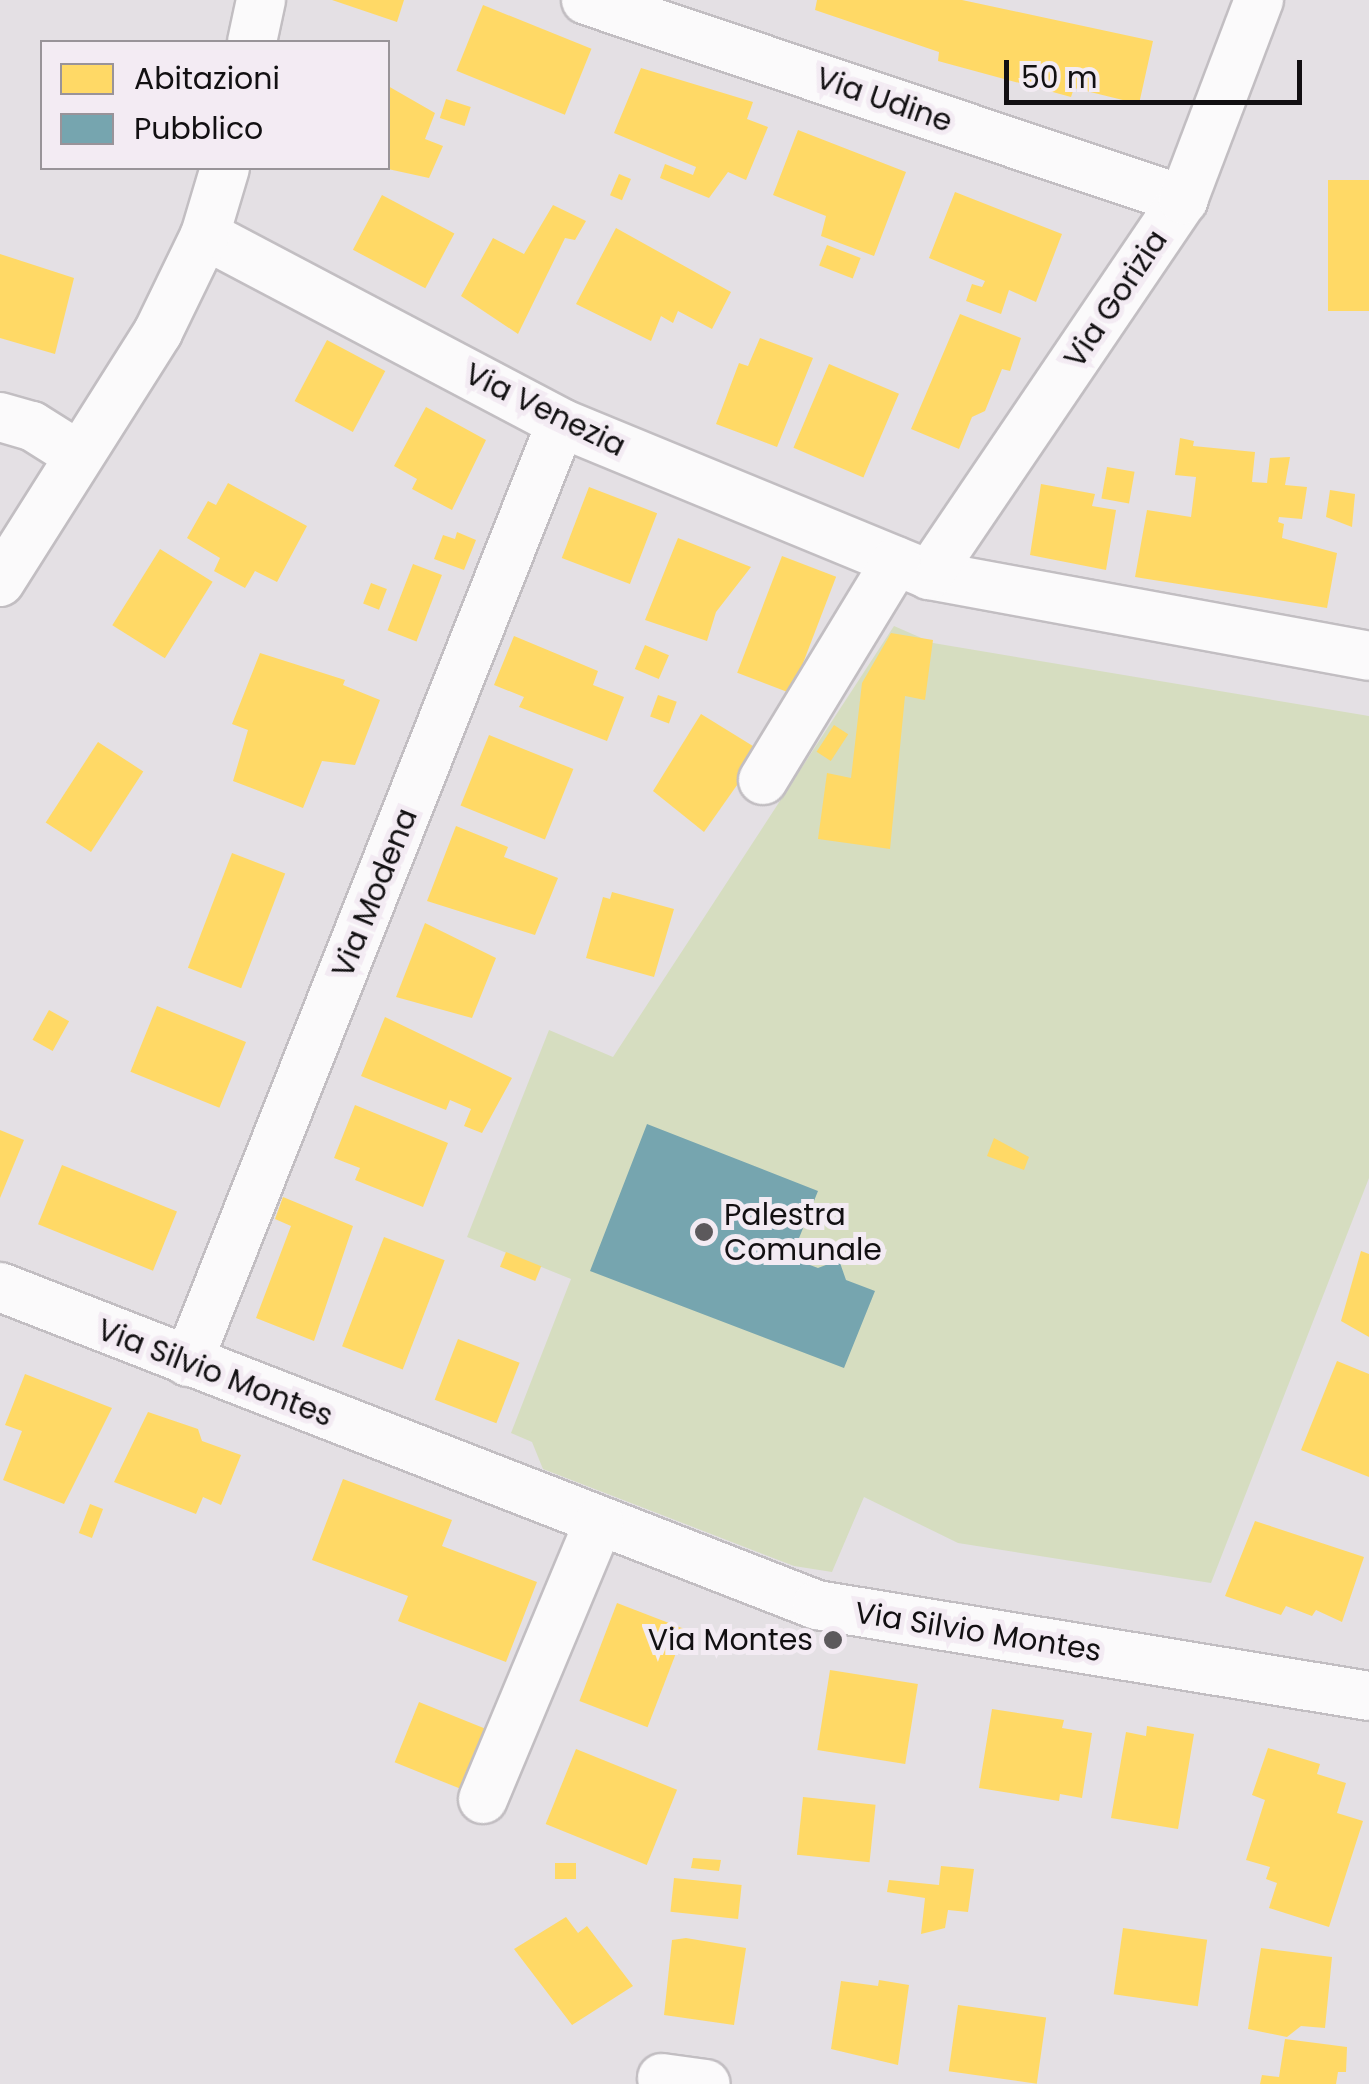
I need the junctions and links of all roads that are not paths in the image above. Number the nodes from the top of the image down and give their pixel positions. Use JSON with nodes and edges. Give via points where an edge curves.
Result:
{"nodes":[{"id":1,"x":260,"y":0,"type":"edge"},
{"id":2,"x":586,"y":0,"type":"edge"},
{"id":3,"x":1260,"y":0,"type":"edge"},
{"id":4,"x":252,"y":40,"type":"edge"},
{"id":5,"x":224,"y":170,"type":"edge"},
{"id":6,"x":1183,"y":200,"type":"junction"},
{"id":7,"x":205,"y":235,"type":"junction"},
{"id":8,"x":0,"y":417,"type":"edge"},
{"id":9,"x":561,"y":423,"type":"junction"},
{"id":10,"x":78,"y":456,"type":"junction"},
{"id":11,"x":912,"y":568,"type":"junction"},
{"id":12,"x":0,"y":582,"type":"edge"},
{"id":13,"x":1369,"y":656,"type":"edge"},
{"id":14,"x":763,"y":780,"type":"dead end"},
{"id":15,"x":0,"y":1287,"type":"edge"},
{"id":16,"x":188,"y":1362,"type":"junction"},
{"id":17,"x":600,"y":1522,"type":"junction"},
{"id":18,"x":1369,"y":1696,"type":"edge"},
{"id":19,"x":483,"y":1798,"type":"dead end"}],
"edges":[{"from":1,"to":4,"type":"street"},
{"from":2,"to":6,"type":"street","name":"Via Udine"},
{"from":3,"to":6,"type":"street","name":"Via Gorizia"},
{"from":5,"to":7,"type":"street"},
{"from":6,"to":11,"type":"street","name":"Via Gorizia"},
{"from":7,"to":9,"type":"street","name":"Via Venezia"},
{"from":7,"to":10,"type":"street","via":[[158,332]]},
{"from":8,"to":10,"type":"street","via":[[32,426]]},
{"from":9,"to":11,"type":"street","name":"Via Venezia"},
{"from":9,"to":16,"type":"street","name":"Via Modena"},
{"from":10,"to":12,"type":"street"},
{"from":11,"to":13,"type":"street","name":"Via Venezia"},
{"from":11,"to":14,"type":"street"},
{"from":15,"to":16,"type":"street","name":"Via Silvio Montes"},
{"from":16,"to":17,"type":"street","name":"Via Silvio Montes"},
{"from":17,"to":18,"type":"street","name":"Via Silvio Montes","via":[[817,1606]]},
{"from":17,"to":19,"type":"street"}]}
